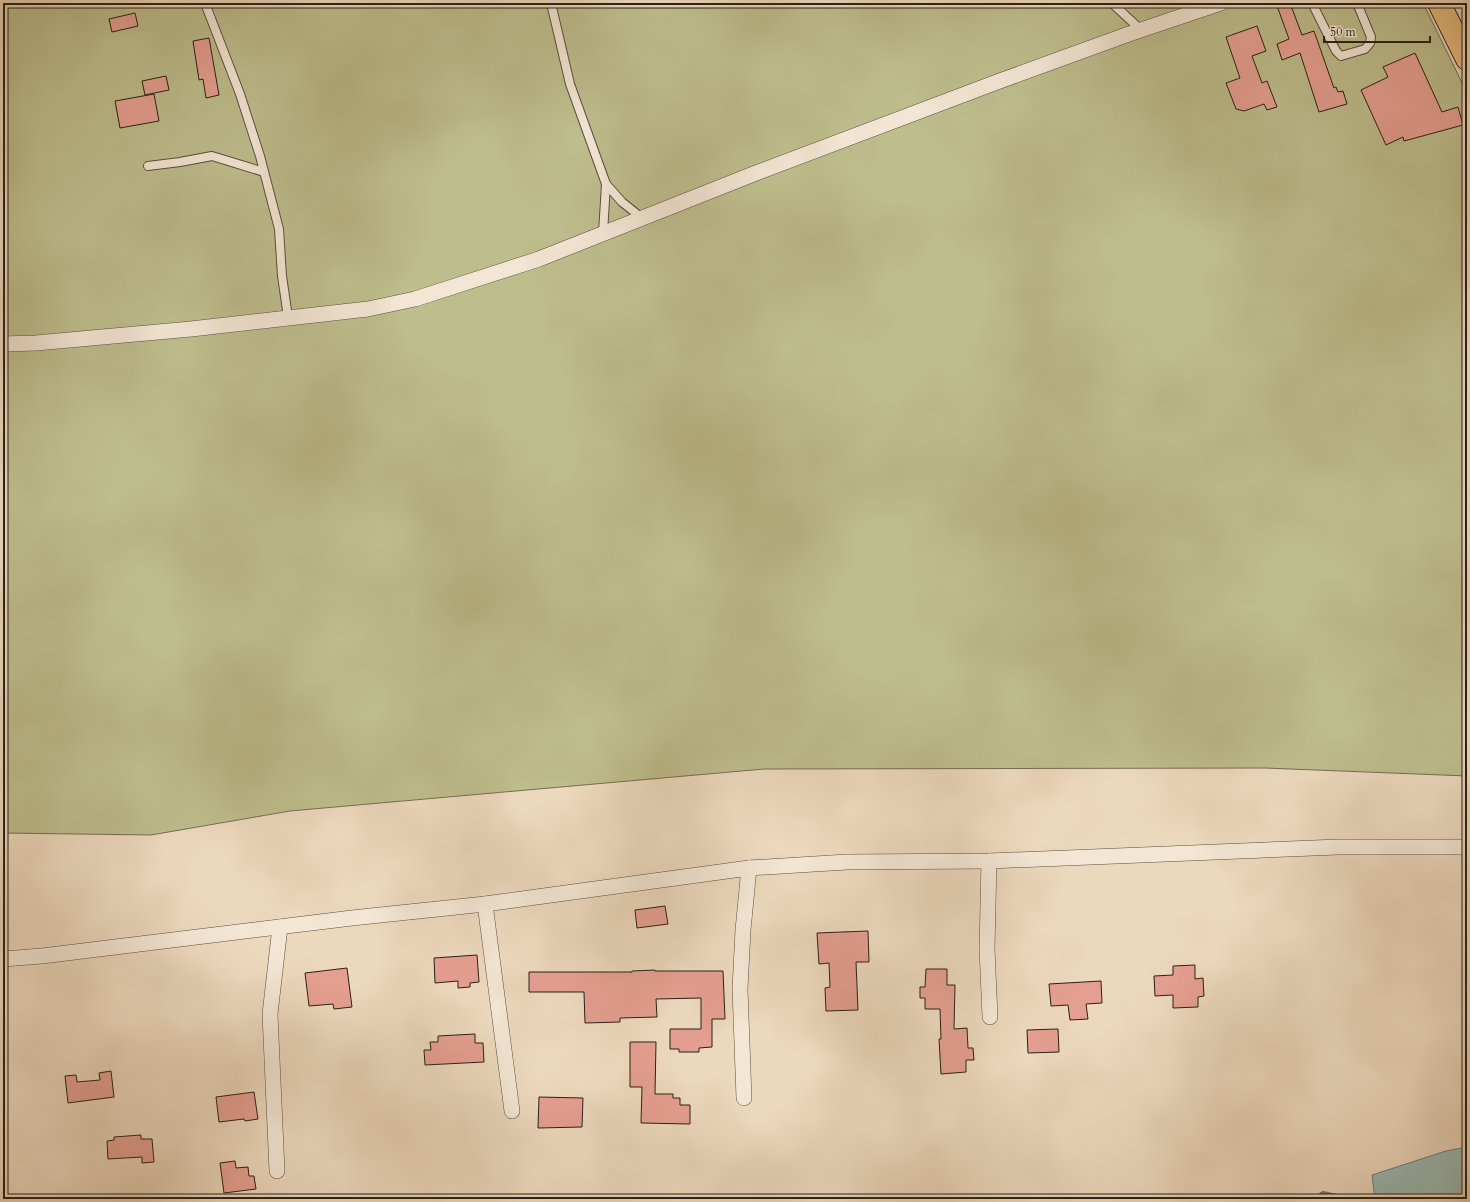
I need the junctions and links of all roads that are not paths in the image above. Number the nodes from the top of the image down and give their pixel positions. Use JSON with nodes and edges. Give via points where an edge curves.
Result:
{"nodes":[{"id":1,"x":205,"y":3,"type":"edge"},
{"id":2,"x":551,"y":3,"type":"edge"},
{"id":3,"x":1112,"y":3,"type":"edge"},
{"id":4,"x":1221,"y":3,"type":"edge"},
{"id":5,"x":1312,"y":3,"type":"edge"},
{"id":6,"x":1357,"y":3,"type":"edge"},
{"id":7,"x":1439,"y":3,"type":"edge"},
{"id":8,"x":1141,"y":30,"type":"junction"},
{"id":9,"x":1467,"y":59,"type":"edge"},
{"id":10,"x":148,"y":166,"type":"dead end"},
{"id":11,"x":264,"y":172,"type":"junction"},
{"id":12,"x":606,"y":184,"type":"junction"},
{"id":13,"x":642,"y":218,"type":"junction"},
{"id":14,"x":603,"y":233,"type":"junction"},
{"id":15,"x":288,"y":317,"type":"junction"},
{"id":16,"x":3,"y":344,"type":"edge"},
{"id":17,"x":1467,"y":847,"type":"edge"},
{"id":18,"x":989,"y":861,"type":"junction"},
{"id":19,"x":749,"y":868,"type":"junction"},
{"id":20,"x":485,"y":904,"type":"junction"},
{"id":21,"x":280,"y":927,"type":"junction"},
{"id":22,"x":3,"y":958,"type":"edge"},
{"id":23,"x":990,"y":1017,"type":"dead end"},
{"id":24,"x":744,"y":1098,"type":"dead end"},
{"id":25,"x":512,"y":1111,"type":"dead end"},
{"id":26,"x":277,"y":1171,"type":"dead end"}],
"edges":[{"from":1,"to":11,"type":"lane","via":[[240,94]]},
{"from":2,"to":12,"type":"lane","via":[[570,84]]},
{"from":3,"to":8,"type":"lane"},
{"from":4,"to":8,"type":"street"},
{"from":5,"to":6,"type":"lane","via":[[1336,52],[1341,56],[1365,49],[1370,44],[1371,37]]},
{"from":7,"to":9,"type":"highway"},
{"from":8,"to":13,"type":"street"},
{"from":10,"to":11,"type":"lane","via":[[212,156]]},
{"from":11,"to":15,"type":"lane","via":[[280,229],[282,276]]},
{"from":12,"to":13,"type":"lane","via":[[622,202]]},
{"from":12,"to":14,"type":"lane"},
{"from":13,"to":14,"type":"street"},
{"from":14,"to":15,"type":"street","via":[[539,259],[415,299],[368,309]]},
{"from":15,"to":16,"type":"street","via":[[191,329]]},
{"from":17,"to":18,"type":"street","via":[[1338,847]]},
{"from":18,"to":19,"type":"street","via":[[847,862]]},
{"from":18,"to":23,"type":"street","via":[[987,949]]},
{"from":19,"to":20,"type":"street"},
{"from":19,"to":24,"type":"street","via":[[740,989]]},
{"from":20,"to":21,"type":"street"},
{"from":20,"to":25,"type":"street"},
{"from":21,"to":22,"type":"street","via":[[42,956]]},
{"from":21,"to":26,"type":"street","via":[[270,1014]]}]}
